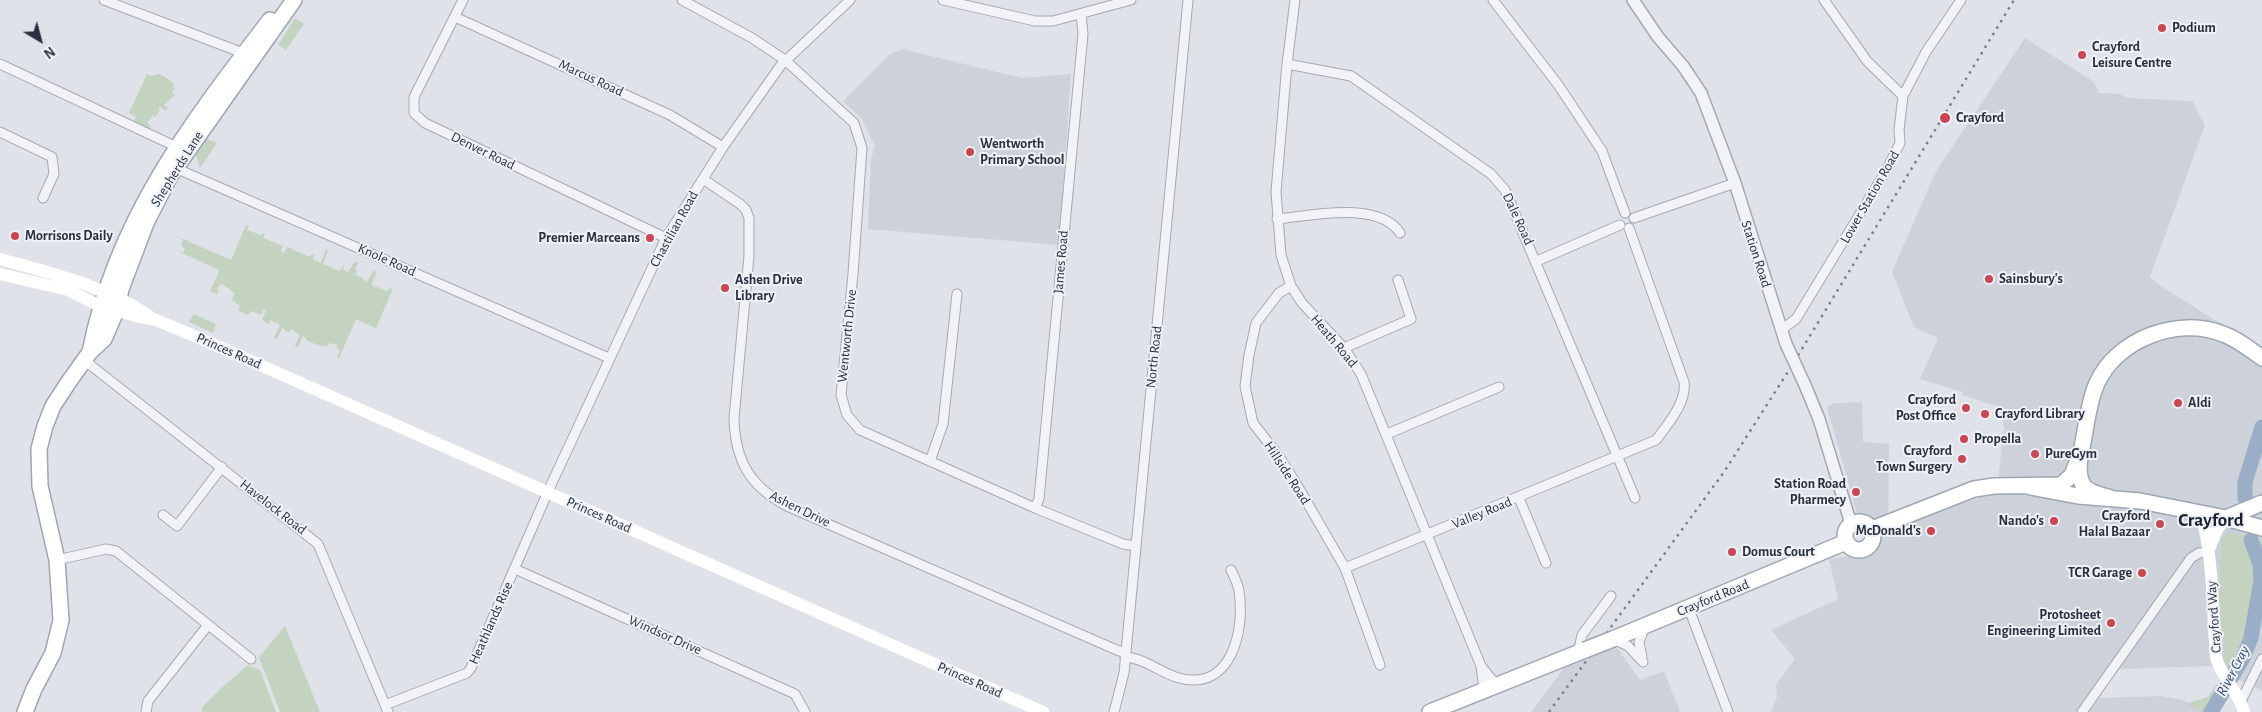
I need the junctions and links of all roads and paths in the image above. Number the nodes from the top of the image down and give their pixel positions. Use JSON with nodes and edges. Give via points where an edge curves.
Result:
{"nodes":[{"id":1,"x":104,"y":0,"type":"edge"},
{"id":2,"x":282,"y":0,"type":"edge"},
{"id":3,"x":294,"y":0,"type":"edge"},
{"id":4,"x":463,"y":0,"type":"edge"},
{"id":5,"x":682,"y":0,"type":"edge"},
{"id":6,"x":850,"y":0,"type":"edge"},
{"id":7,"x":943,"y":0,"type":"edge"},
{"id":8,"x":1131,"y":0,"type":"edge"},
{"id":9,"x":1188,"y":0,"type":"edge"},
{"id":10,"x":1295,"y":0,"type":"edge"},
{"id":11,"x":1493,"y":0,"type":"edge"},
{"id":12,"x":1824,"y":0,"type":"edge"},
{"id":13,"x":1961,"y":0,"type":"edge"},
{"id":14,"x":1634,"y":1,"type":"edge"},
{"id":15,"x":1081,"y":14,"type":"junction"},
{"id":16,"x":454,"y":17,"type":"junction"},
{"id":17,"x":243,"y":53,"type":"junction"},
{"id":18,"x":785,"y":60,"type":"junction"},
{"id":19,"x":0,"y":64,"type":"edge"},
{"id":20,"x":1287,"y":64,"type":"junction"},
{"id":21,"x":1902,"y":96,"type":"junction"},
{"id":22,"x":0,"y":132,"type":"edge"},
{"id":23,"x":723,"y":147,"type":"junction"},
{"id":24,"x":181,"y":149,"type":"junction"},
{"id":25,"x":171,"y":166,"type":"junction"},
{"id":26,"x":703,"y":179,"type":"junction"},
{"id":27,"x":1735,"y":183,"type":"junction"},
{"id":28,"x":42,"y":198,"type":"dead end"},
{"id":29,"x":1625,"y":213,"type":"junction"},
{"id":30,"x":1634,"y":218,"type":"junction"},
{"id":31,"x":1277,"y":219,"type":"junction"},
{"id":32,"x":1625,"y":226,"type":"junction"},
{"id":33,"x":1400,"y":233,"type":"dead end"},
{"id":34,"x":666,"y":238,"type":"junction"},
{"id":35,"x":0,"y":259,"type":"edge"},
{"id":36,"x":1536,"y":261,"type":"junction"},
{"id":37,"x":0,"y":274,"type":"edge"},
{"id":38,"x":1398,"y":280,"type":"dead end"},
{"id":39,"x":1292,"y":286,"type":"junction"},
{"id":40,"x":957,"y":294,"type":"dead end"},
{"id":41,"x":111,"y":302,"type":"junction"},
{"id":42,"x":1781,"y":330,"type":"junction"},
{"id":43,"x":1344,"y":348,"type":"junction"},
{"id":44,"x":87,"y":356,"type":"junction"},
{"id":45,"x":608,"y":358,"type":"junction"},
{"id":46,"x":2262,"y":358,"type":"edge"},
{"id":47,"x":1499,"y":387,"type":"dead end"},
{"id":48,"x":1387,"y":434,"type":"junction"},
{"id":49,"x":2080,"y":456,"type":"junction"},
{"id":50,"x":1618,"y":457,"type":"junction"},
{"id":51,"x":930,"y":461,"type":"junction"},
{"id":52,"x":222,"y":468,"type":"junction"},
{"id":53,"x":2030,"y":487,"type":"junction"},
{"id":54,"x":549,"y":492,"type":"junction"},
{"id":55,"x":1519,"y":498,"type":"junction"},
{"id":56,"x":1635,"y":498,"type":"dead end"},
{"id":57,"x":2111,"y":498,"type":"junction"},
{"id":58,"x":2262,"y":504,"type":"edge"},
{"id":59,"x":1035,"y":508,"type":"junction"},
{"id":60,"x":2201,"y":513,"type":"junction"},
{"id":61,"x":163,"y":515,"type":"dead end"},
{"id":62,"x":2226,"y":518,"type":"junction"},
{"id":63,"x":1851,"y":524,"type":"junction"},
{"id":64,"x":2262,"y":528,"type":"edge"},
{"id":65,"x":1872,"y":529,"type":"junction"},
{"id":66,"x":1428,"y":534,"type":"junction"},
{"id":67,"x":1846,"y":542,"type":"junction"},
{"id":68,"x":1136,"y":546,"type":"junction"},
{"id":69,"x":2209,"y":552,"type":"junction"},
{"id":70,"x":57,"y":560,"type":"junction"},
{"id":71,"x":1546,"y":563,"type":"dead end"},
{"id":72,"x":1345,"y":568,"type":"junction"},
{"id":73,"x":515,"y":569,"type":"junction"},
{"id":74,"x":1231,"y":570,"type":"dead end"},
{"id":75,"x":1611,"y":596,"type":"dead end"},
{"id":76,"x":1689,"y":609,"type":"junction"},
{"id":77,"x":208,"y":625,"type":"junction"},
{"id":78,"x":1645,"y":626,"type":"junction"},
{"id":79,"x":1613,"y":639,"type":"junction"},
{"id":80,"x":1582,"y":652,"type":"junction"},
{"id":81,"x":1125,"y":654,"type":"junction"},
{"id":82,"x":2262,"y":658,"type":"edge"},
{"id":83,"x":251,"y":659,"type":"dead end"},
{"id":84,"x":1380,"y":664,"type":"dead end"},
{"id":85,"x":1490,"y":687,"type":"junction"},
{"id":86,"x":386,"y":709,"type":"edge"},
{"id":87,"x":2242,"y":709,"type":"edge"},
{"id":88,"x":26,"y":712,"type":"edge"},
{"id":89,"x":146,"y":712,"type":"edge"},
{"id":90,"x":805,"y":712,"type":"edge"},
{"id":91,"x":1043,"y":712,"type":"edge"},
{"id":92,"x":1114,"y":712,"type":"edge"},
{"id":93,"x":1430,"y":712,"type":"edge"},
{"id":94,"x":1728,"y":712,"type":"edge"},
{"id":95,"x":2082,"y":712,"type":"edge"}],
"edges":[{"from":1,"to":17,"type":"street"},
{"from":2,"to":17,"type":"main road","name":"Shepherds Lane"},
{"from":3,"to":24,"type":"main road","name":"Shepherds Lane"},
{"from":4,"to":16,"type":"street","name":"Denver Road"},
{"from":5,"to":18,"type":"street","name":"Wentworth Drive"},
{"from":6,"to":18,"type":"street","name":"Chastilian Road"},
{"from":7,"to":15,"type":"street","via":[[1035,21],[1053,21]]},
{"from":8,"to":15,"type":"street"},
{"from":9,"to":68,"type":"street","name":"North Road"},
{"from":10,"to":20,"type":"street","name":"Heath Road"},
{"from":11,"to":29,"type":"street","via":[[1559,86],[1602,151]]},
{"from":12,"to":21,"type":"street","via":[[1867,61]]},
{"from":13,"to":21,"type":"street","name":"Lower Station Road","via":[[1926,52]]},
{"from":14,"to":27,"type":"street","name":"Station Road","via":[[1702,93]]},
{"from":15,"to":59,"type":"street","name":"James Road","via":[[1083,34],[1039,499]]},
{"from":16,"to":23,"type":"street","name":"Marcus Road","via":[[670,115]]},
{"from":16,"to":34,"type":"street","name":"Denver Road","via":[[414,97],[414,113],[425,123]]},
{"from":17,"to":24,"type":"main road","name":"Shepherds Lane"},
{"from":18,"to":23,"type":"street","name":"Chastilian Road"},
{"from":18,"to":51,"type":"street","name":"Wentworth Drive","via":[[854,122],[862,148],[841,395],[847,415],[860,430]]},
{"from":19,"to":24,"type":"street"},
{"from":20,"to":31,"type":"street","name":"Heath Road","via":[[1276,192]]},
{"from":20,"to":36,"type":"street","name":"Dale Road","via":[[1350,76],[1491,174],[1505,190]]},
{"from":21,"to":42,"type":"street","name":"Lower Station Road","via":[[1900,143],[1886,171],[1796,319]]},
{"from":22,"to":28,"type":"street","via":[[52,157],[54,174]]},
{"from":23,"to":26,"type":"street","name":"Chastilian Road"},
{"from":24,"to":25,"type":"main road","name":"Shepherds Lane"},
{"from":25,"to":41,"type":"main road","name":"Shepherds Lane","via":[[121,289]]},
{"from":25,"to":45,"type":"street","name":"Knole Road"},
{"from":26,"to":34,"type":"street","name":"Chastilian Road"},
{"from":26,"to":81,"type":"street","name":"Ashen Drive","via":[[740,204],[750,218],[734,434],[739,453],[754,482],[766,494],[789,507]]},
{"from":27,"to":30,"type":"street"},
{"from":27,"to":42,"type":"street","name":"Station Road"},
{"from":29,"to":30,"type":"street"},
{"from":29,"to":32,"type":"street","via":[[1620,217]]},
{"from":30,"to":32,"type":"street","via":[[1634,223]]},
{"from":31,"to":33,"type":"street","via":[[1359,212],[1388,220]]},
{"from":31,"to":39,"type":"street","name":"Heath Road","via":[[1281,255]]},
{"from":32,"to":36,"type":"street"},
{"from":32,"to":50,"type":"street","name":"Valley Road","via":[[1686,393],[1656,440]]},
{"from":34,"to":45,"type":"street","name":"Chastilian Road"},
{"from":35,"to":41,"type":"main road","name":"Princes Road","via":[[89,286]]},
{"from":36,"to":50,"type":"street","name":"Dale Road"},
{"from":37,"to":41,"type":"main road","name":"Princes Road"},
{"from":38,"to":43,"type":"street","via":[[1411,319]]},
{"from":39,"to":43,"type":"street","name":"Heath Road","via":[[1302,303]]},
{"from":39,"to":72,"type":"street","name":"Hillside Road","via":[[1279,293],[1256,323],[1245,386],[1253,423],[1278,455]]},
{"from":40,"to":51,"type":"street","via":[[943,424]]},
{"from":41,"to":44,"type":"main road","name":"Shepherds Lane","via":[[104,339]]},
{"from":41,"to":54,"type":"main road","name":"Princes Road"},
{"from":42,"to":63,"type":"street","name":"Station Road","bridge":true,"via":[[1819,419]]},
{"from":43,"to":48,"type":"street","name":"Heath Road","via":[[1361,374]]},
{"from":44,"to":52,"type":"street","name":"Havelock Road"},
{"from":44,"to":70,"type":"main road","name":"Shepherds Lane","via":[[53,406],[40,449],[40,486]]},
{"from":45,"to":54,"type":"street","name":"Chastilian Road"},
{"from":46,"to":49,"type":"main road","via":[[2222,333],[2200,328],[2181,328],[2140,340],[2117,357],[2097,382]]},
{"from":47,"to":48,"type":"street"},
{"from":48,"to":66,"type":"street","name":"Heath Road"},
{"from":49,"to":53,"type":"main road","via":[[2066,483]]},
{"from":49,"to":57,"type":"main road","via":[[2082,484],[2092,492]]},
{"from":50,"to":55,"type":"street","name":"Valley Road"},
{"from":50,"to":56,"type":"street","name":"Dale Road"},
{"from":51,"to":59,"type":"street","name":"Wentworth Drive"},
{"from":52,"to":61,"type":"street","via":[[177,526]]},
{"from":52,"to":86,"type":"street","name":"Havelock Road","via":[[318,544]]},
{"from":53,"to":57,"type":"main road","via":[[2065,495]]},
{"from":53,"to":65,"type":"main road","via":[[1974,489]]},
{"from":54,"to":73,"type":"street","name":"Heathlands Rise"},
{"from":54,"to":91,"type":"main road","name":"Princes Road"},
{"from":55,"to":66,"type":"street","name":"Valley Road"},
{"from":55,"to":71,"type":"street"},
{"from":57,"to":60,"type":"main road"},
{"from":58,"to":62,"type":"main road"},
{"from":59,"to":68,"type":"street","name":"Wentworth Drive","via":[[1123,544]]},
{"from":60,"to":62,"type":"main road"},
{"from":60,"to":69,"type":"main road","name":"Crayford Way"},
{"from":62,"to":64,"type":"main road"},
{"from":62,"to":69,"type":"main road","name":"Crayford Way","via":[[2217,530]]},
{"from":63,"to":65,"type":"main road","via":[[1863,522]]},
{"from":63,"to":67,"type":"main road","via":[[1845,532]]},
{"from":65,"to":67,"type":"main road","via":[[1873,541],[1865,549],[1854,550]]},
{"from":66,"to":72,"type":"street","name":"Valley Road"},
{"from":66,"to":85,"type":"street","name":"Heath Road"},
{"from":67,"to":76,"type":"main road","name":"Crayford Road"},
{"from":68,"to":81,"type":"street","name":"North Road"},
{"from":69,"to":87,"type":"main road","name":"Crayford Way","via":[[2216,658]]},
{"from":69,"to":95,"type":"street","via":[[2191,558]]},
{"from":70,"to":77,"type":"street","via":[[106,549],[116,552]]},
{"from":70,"to":88,"type":"main road","name":"Shepherds Lane","via":[[61,590],[58,638]]},
{"from":72,"to":84,"type":"street","name":"Hillside Road"},
{"from":73,"to":86,"type":"street","name":"Heathlands Rise","via":[[467,673]]},
{"from":73,"to":90,"type":"street","name":"Windsor Drive","via":[[795,694]]},
{"from":74,"to":81,"type":"street","name":"Ashen Drive","via":[[1239,590],[1240,628],[1228,662],[1214,674],[1198,679],[1180,678]]},
{"from":75,"to":80,"type":"street","via":[[1582,635]]},
{"from":76,"to":78,"type":"main road","name":"Crayford Road"},
{"from":76,"to":94,"type":"street"},
{"from":77,"to":83,"type":"street"},
{"from":77,"to":89,"type":"street","via":[[148,701]]},
{"from":78,"to":79,"type":"main road","name":"Crayford Road"},
{"from":78,"to":79,"type":"street","via":[[1639,648],[1643,662],[1628,646]]},
{"from":79,"to":80,"type":"main road","name":"Crayford Road","bridge":true},
{"from":80,"to":85,"type":"main road","name":"Crayford Road"},
{"from":81,"to":92,"type":"street","name":"North Road","via":[[1120,695]]},
{"from":82,"to":87,"type":"street"},
{"from":85,"to":93,"type":"main road","name":"Crayford Road"}]}
